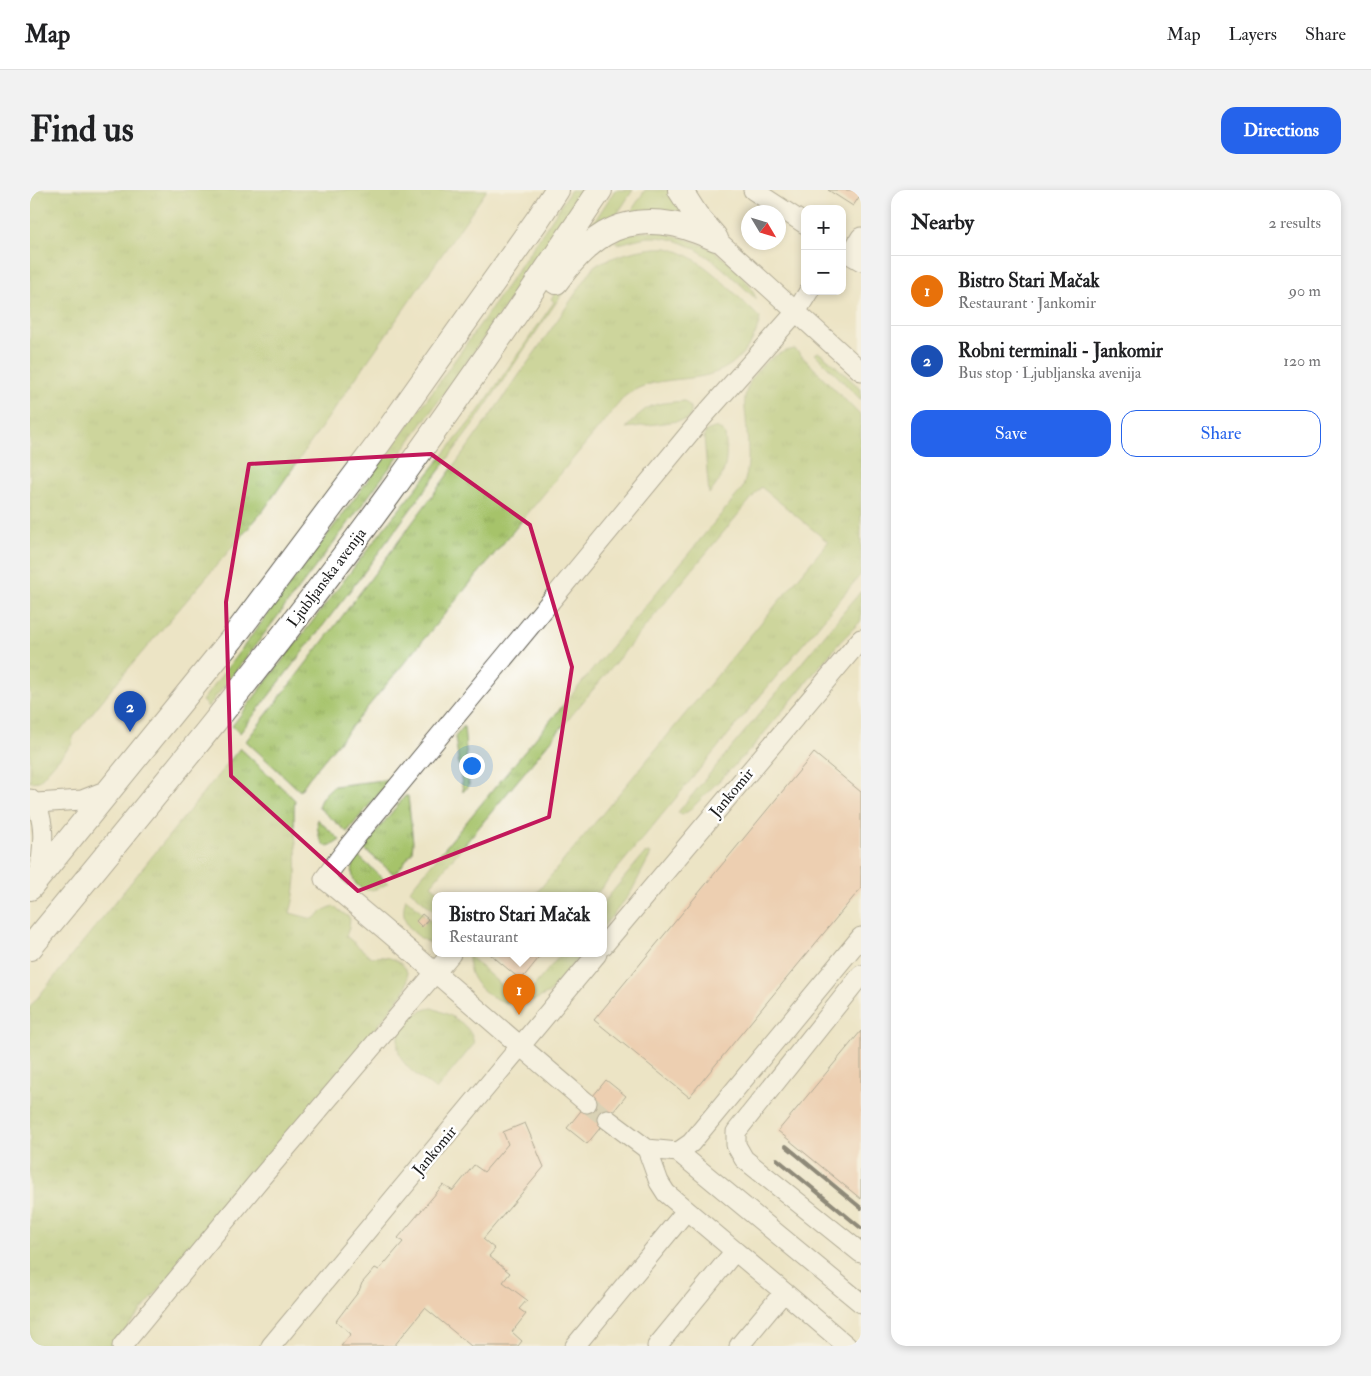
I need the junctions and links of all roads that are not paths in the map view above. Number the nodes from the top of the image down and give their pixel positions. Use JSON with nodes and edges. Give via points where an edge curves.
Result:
{"nodes":[{"id":1,"x":557,"y":190,"type":"edge"},
{"id":2,"x":600,"y":190,"type":"edge"},
{"id":3,"x":680,"y":190,"type":"edge"},
{"id":4,"x":753,"y":190,"type":"edge"},
{"id":5,"x":801,"y":221,"type":"edge"},
{"id":6,"x":861,"y":237,"type":"edge"},
{"id":7,"x":716,"y":239,"type":"junction"},
{"id":8,"x":851,"y":255,"type":"edge"},
{"id":9,"x":806,"y":295,"type":"edge"},
{"id":10,"x":796,"y":312,"type":"junction"},
{"id":11,"x":861,"y":371,"type":"edge"},
{"id":12,"x":475,"y":375,"type":"junction"},
{"id":13,"x":861,"y":639,"type":"edge"},
{"id":14,"x":110,"y":789,"type":"junction"},
{"id":15,"x":33,"y":801,"type":"edge"},
{"id":16,"x":34,"y":882,"type":"edge"},
{"id":17,"x":861,"y":937,"type":"edge"},
{"id":18,"x":607,"y":941,"type":"edge"},
{"id":19,"x":30,"y":948,"type":"edge"},
{"id":20,"x":448,"y":957,"type":"edge"},
{"id":21,"x":595,"y":957,"type":"edge"},
{"id":22,"x":436,"y":972,"type":"junction"},
{"id":23,"x":861,"y":975,"type":"edge"},
{"id":24,"x":520,"y":1047,"type":"junction"},
{"id":25,"x":587,"y":1103,"type":"tunnel mouth"},
{"id":26,"x":607,"y":1119,"type":"tunnel mouth"},
{"id":27,"x":647,"y":1150,"type":"junction"},
{"id":28,"x":678,"y":1152,"type":"junction"},
{"id":29,"x":686,"y":1211,"type":"junction"},
{"id":30,"x":735,"y":1251,"type":"junction"},
{"id":31,"x":861,"y":1253,"type":"edge"},
{"id":32,"x":784,"y":1292,"type":"junction"},
{"id":33,"x":861,"y":1303,"type":"edge"},
{"id":34,"x":122,"y":1346,"type":"edge"},
{"id":35,"x":270,"y":1346,"type":"edge"},
{"id":36,"x":575,"y":1346,"type":"edge"},
{"id":37,"x":657,"y":1346,"type":"edge"},
{"id":38,"x":739,"y":1346,"type":"edge"},
{"id":39,"x":847,"y":1346,"type":"edge"}],
"edges":[{"from":1,"to":14,"type":"main road","via":[[379,443],[232,639]]},
{"from":2,"to":12,"type":"main road","name":"Ljubljanska avenija"},
{"from":3,"to":7,"type":"main road"},
{"from":4,"to":5,"type":"street"},
{"from":6,"to":8,"type":"street"},
{"from":7,"to":10,"type":"street"},
{"from":7,"to":12,"type":"main road","via":[[686,227],[655,222],[615,228],[600,236],[572,260],[518,337]]},
{"from":9,"to":10,"type":"street"},
{"from":10,"to":11,"type":"street"},
{"from":10,"to":22,"type":"street","via":[[684,440],[324,879]]},
{"from":12,"to":19,"type":"main road","name":"Ljubljanska avenija","via":[[234,698]]},
{"from":13,"to":18,"type":"street","name":"Jankomir"},
{"from":14,"to":15,"type":"street","via":[[82,800]]},
{"from":14,"to":16,"type":"main road"},
{"from":15,"to":16,"type":"street","via":[[42,824],[44,842]]},
{"from":17,"to":28,"type":"street","via":[[691,1143]]},
{"from":20,"to":22,"type":"street"},
{"from":21,"to":24,"type":"street","name":"Jankomir"},
{"from":22,"to":24,"type":"street"},
{"from":22,"to":34,"type":"street"},
{"from":23,"to":31,"type":"street","via":[[736,1132],[736,1145],[744,1159]]},
{"from":24,"to":25,"type":"street"},
{"from":24,"to":35,"type":"street","name":"Jankomir"},
{"from":26,"to":27,"type":"street"},
{"from":27,"to":28,"type":"street"},
{"from":27,"to":29,"type":"street","via":[[658,1182]]},
{"from":28,"to":33,"type":"street"},
{"from":29,"to":30,"type":"street"},
{"from":29,"to":36,"type":"street"},
{"from":30,"to":32,"type":"street"},
{"from":30,"to":37,"type":"street"},
{"from":32,"to":38,"type":"street"},
{"from":32,"to":39,"type":"street"}]}
